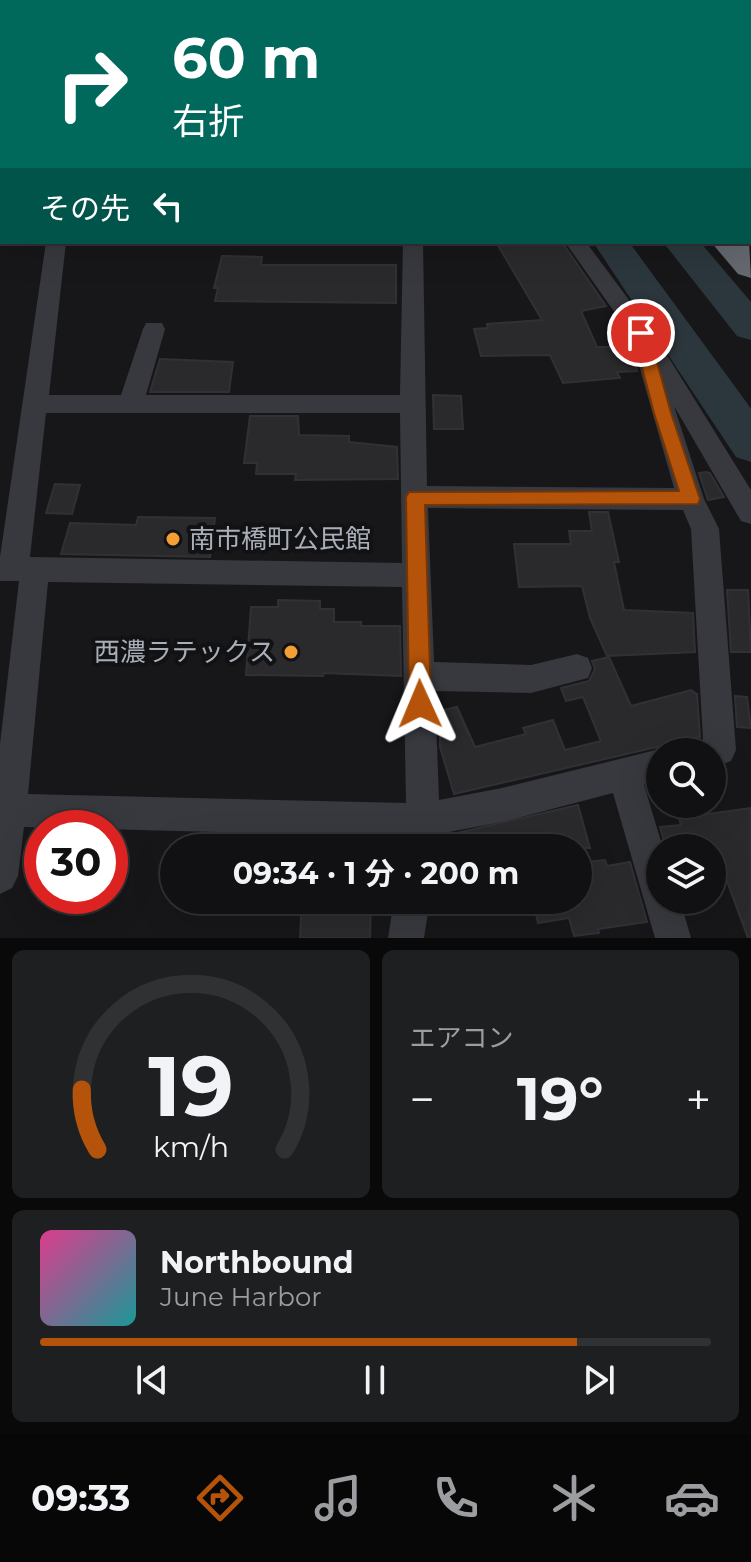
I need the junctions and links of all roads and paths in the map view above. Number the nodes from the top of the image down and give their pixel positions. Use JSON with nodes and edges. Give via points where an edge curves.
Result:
{"nodes":[{"id":1,"x":56,"y":244,"type":"edge"},
{"id":2,"x":413,"y":244,"type":"edge"},
{"id":3,"x":576,"y":244,"type":"edge"},
{"id":4,"x":731,"y":244,"type":"edge"},
{"id":5,"x":751,"y":266,"type":"edge"},
{"id":6,"x":154,"y":329,"type":"dead end"},
{"id":7,"x":641,"y":333,"type":"junction"},
{"id":8,"x":131,"y":403,"type":"junction"},
{"id":9,"x":35,"y":404,"type":"junction"},
{"id":10,"x":412,"y":404,"type":"junction"},
{"id":11,"x":415,"y":497,"type":"junction"},
{"id":12,"x":691,"y":499,"type":"junction"},
{"id":13,"x":751,"y":513,"type":"edge"},
{"id":14,"x":16,"y":570,"type":"edge"},
{"id":15,"x":417,"y":575,"type":"junction"},
{"id":16,"x":577,"y":668,"type":"dead end"},
{"id":17,"x":420,"y":676,"type":"junction"},
{"id":18,"x":719,"y":738,"type":"edge"},
{"id":19,"x":646,"y":769,"type":"edge"},
{"id":20,"x":624,"y":775,"type":"junction"},
{"id":21,"x":9,"y":810,"type":"junction"},
{"id":22,"x":421,"y":834,"type":"edge"},
{"id":23,"x":646,"y":848,"type":"edge"},
{"id":24,"x":0,"y":876,"type":"edge"},
{"id":25,"x":410,"y":914,"type":"edge"},
{"id":26,"x":666,"y":914,"type":"edge"},
{"id":27,"x":406,"y":938,"type":"edge"},
{"id":28,"x":673,"y":938,"type":"edge"}],
"edges":[{"from":1,"to":9,"type":"street"},
{"from":2,"to":10,"type":"street"},
{"from":3,"to":7,"type":"street"},
{"from":4,"to":5,"type":"highway"},
{"from":6,"to":8,"type":"street"},
{"from":7,"to":12,"type":"street"},
{"from":7,"to":13,"type":"street"},
{"from":8,"to":9,"type":"street"},
{"from":8,"to":10,"type":"street"},
{"from":9,"to":14,"type":"street"},
{"from":10,"to":11,"type":"street"},
{"from":11,"to":12,"type":"street"},
{"from":11,"to":15,"type":"street"},
{"from":12,"to":18,"type":"street","via":[[705,529]]},
{"from":14,"to":15,"type":"street"},
{"from":14,"to":21,"type":"street"},
{"from":15,"to":17,"type":"street"},
{"from":16,"to":17,"type":"street","via":[[531,679]]},
{"from":17,"to":22,"type":"street"},
{"from":19,"to":20,"type":"street"},
{"from":20,"to":22,"type":"street","via":[[502,805]]},
{"from":20,"to":23,"type":"street"},
{"from":21,"to":22,"type":"street"},
{"from":21,"to":24,"type":"street"},
{"from":25,"to":27,"type":"street"},
{"from":26,"to":28,"type":"street"}]}
